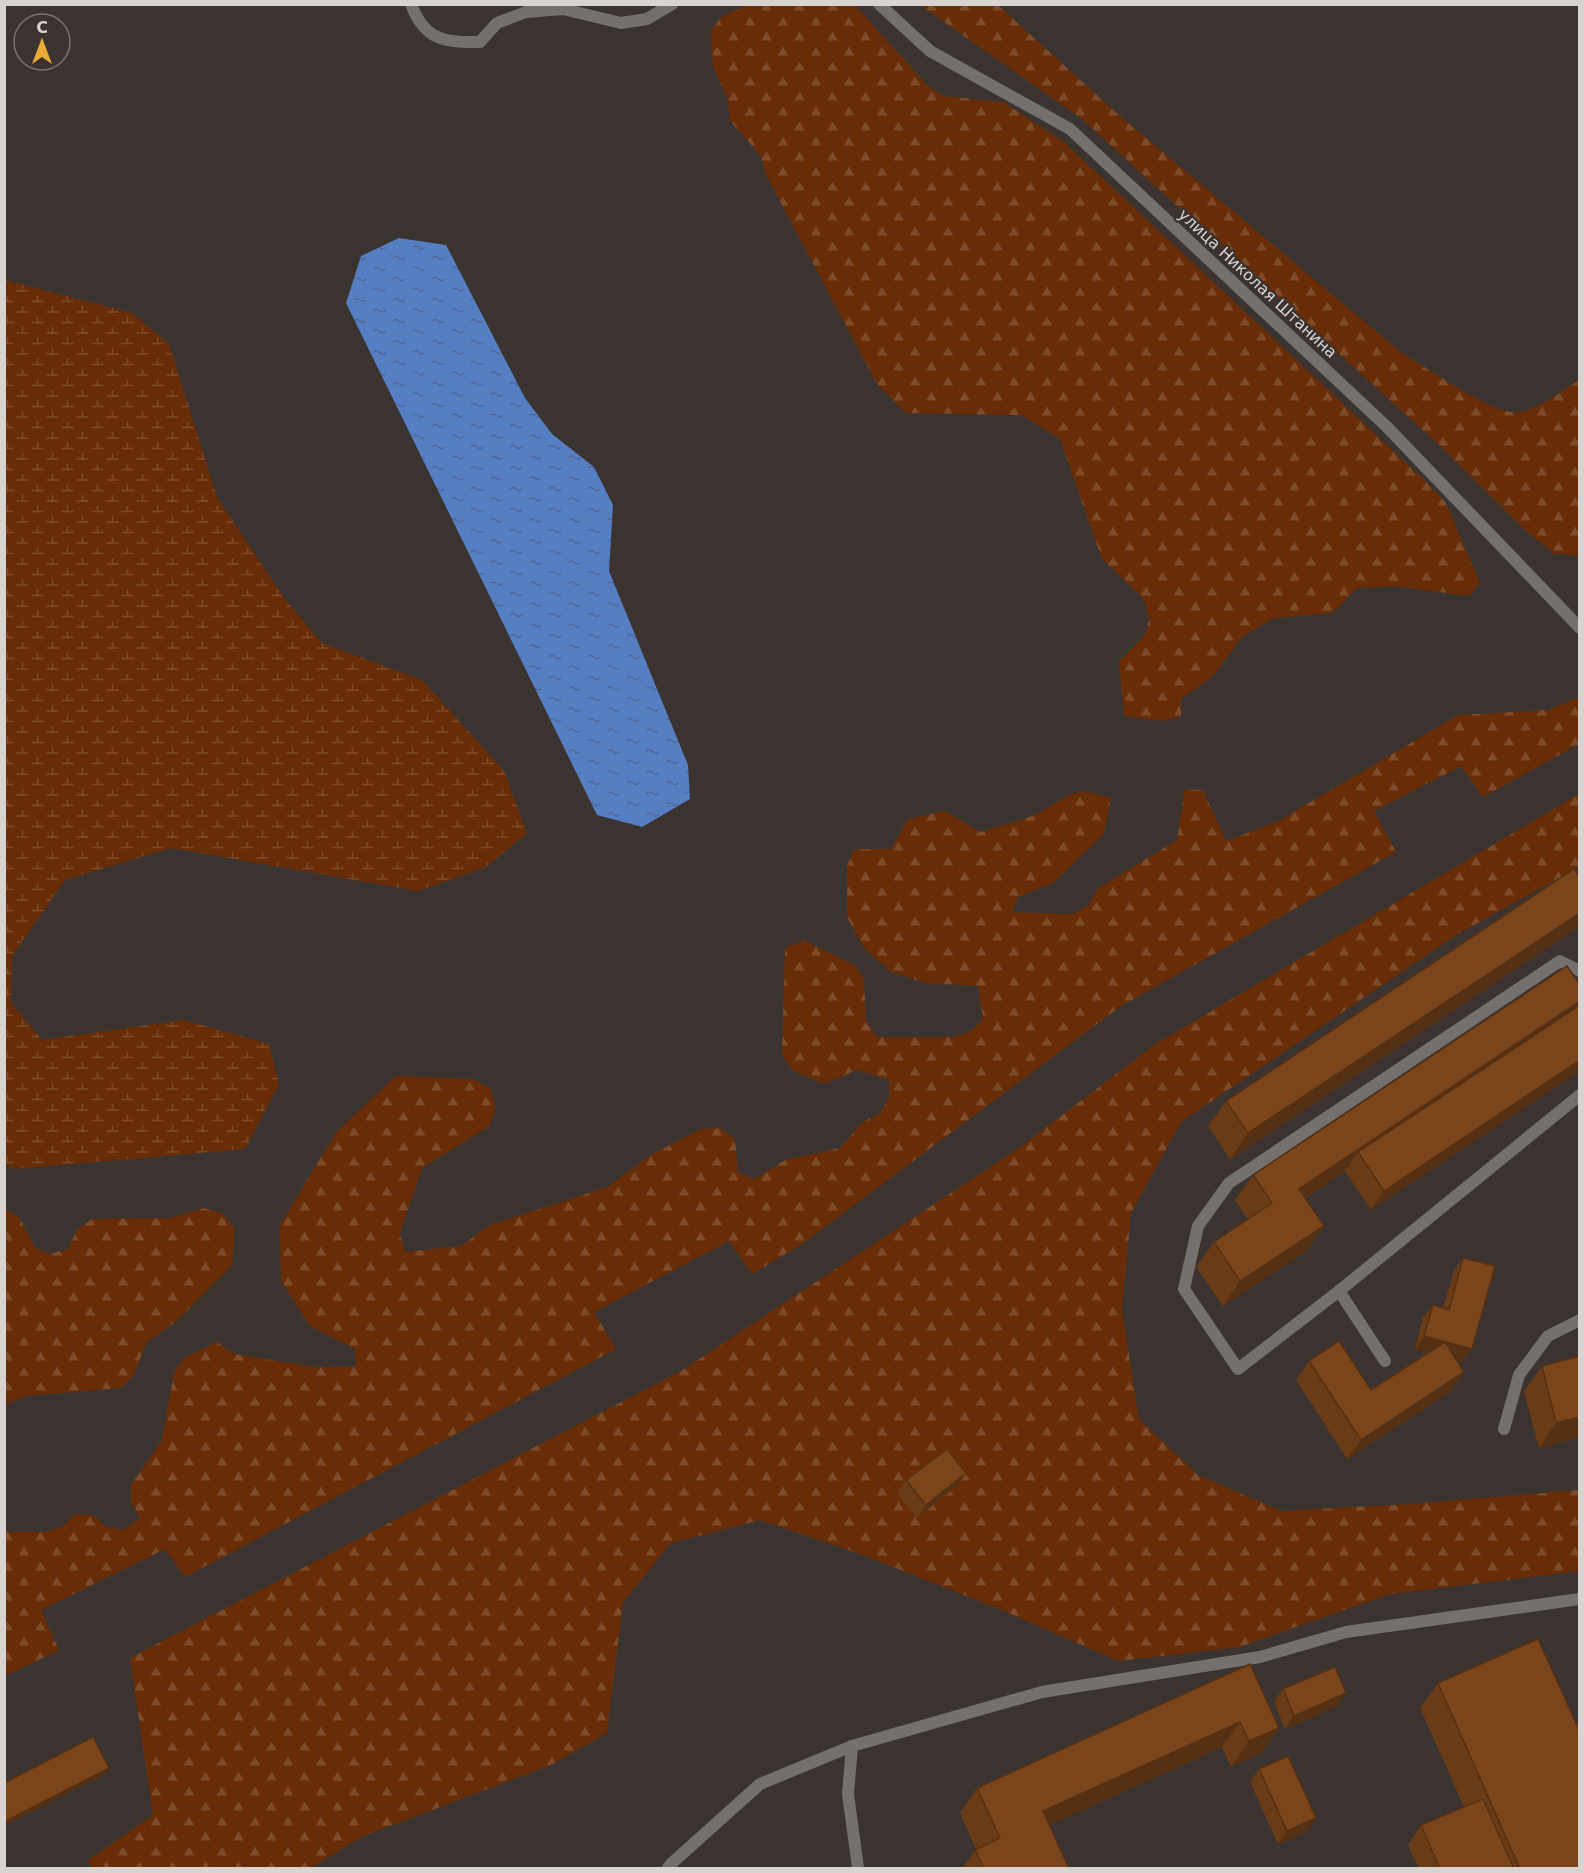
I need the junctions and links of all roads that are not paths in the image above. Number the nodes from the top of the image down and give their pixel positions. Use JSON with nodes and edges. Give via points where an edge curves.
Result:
{"nodes":[{"id":1,"x":411,"y":4,"type":"edge"},
{"id":2,"x":672,"y":4,"type":"edge"},
{"id":3,"x":879,"y":4,"type":"edge"},
{"id":4,"x":1580,"y":628,"type":"edge"},
{"id":5,"x":1580,"y":971,"type":"edge"},
{"id":6,"x":1580,"y":1095,"type":"edge"},
{"id":7,"x":1339,"y":1291,"type":"junction"},
{"id":8,"x":1580,"y":1320,"type":"edge"},
{"id":9,"x":1385,"y":1361,"type":"dead end"},
{"id":10,"x":1504,"y":1429,"type":"dead end"},
{"id":11,"x":1580,"y":1599,"type":"edge"},
{"id":12,"x":852,"y":1746,"type":"junction"},
{"id":13,"x":668,"y":1869,"type":"edge"},
{"id":14,"x":858,"y":1869,"type":"edge"}],
"edges":[{"from":1,"to":2,"type":"street","via":[[417,21],[432,36],[459,42],[480,42],[497,23],[526,12],[563,9],[621,23],[647,19]]},
{"from":3,"to":4,"type":"street","name":"улица Николая Штанина","via":[[930,51],[1070,129],[1387,427]]},
{"from":5,"to":7,"type":"street","via":[[1560,961],[1229,1183],[1198,1226],[1184,1289],[1238,1369]]},
{"from":6,"to":7,"type":"street"},
{"from":7,"to":9,"type":"street"},
{"from":8,"to":10,"type":"street","via":[[1548,1336],[1518,1375]]},
{"from":11,"to":12,"type":"street","via":[[1347,1632],[1260,1657],[1042,1692]]},
{"from":12,"to":13,"type":"street","via":[[760,1784]]},
{"from":12,"to":14,"type":"street","via":[[848,1794]]}]}
